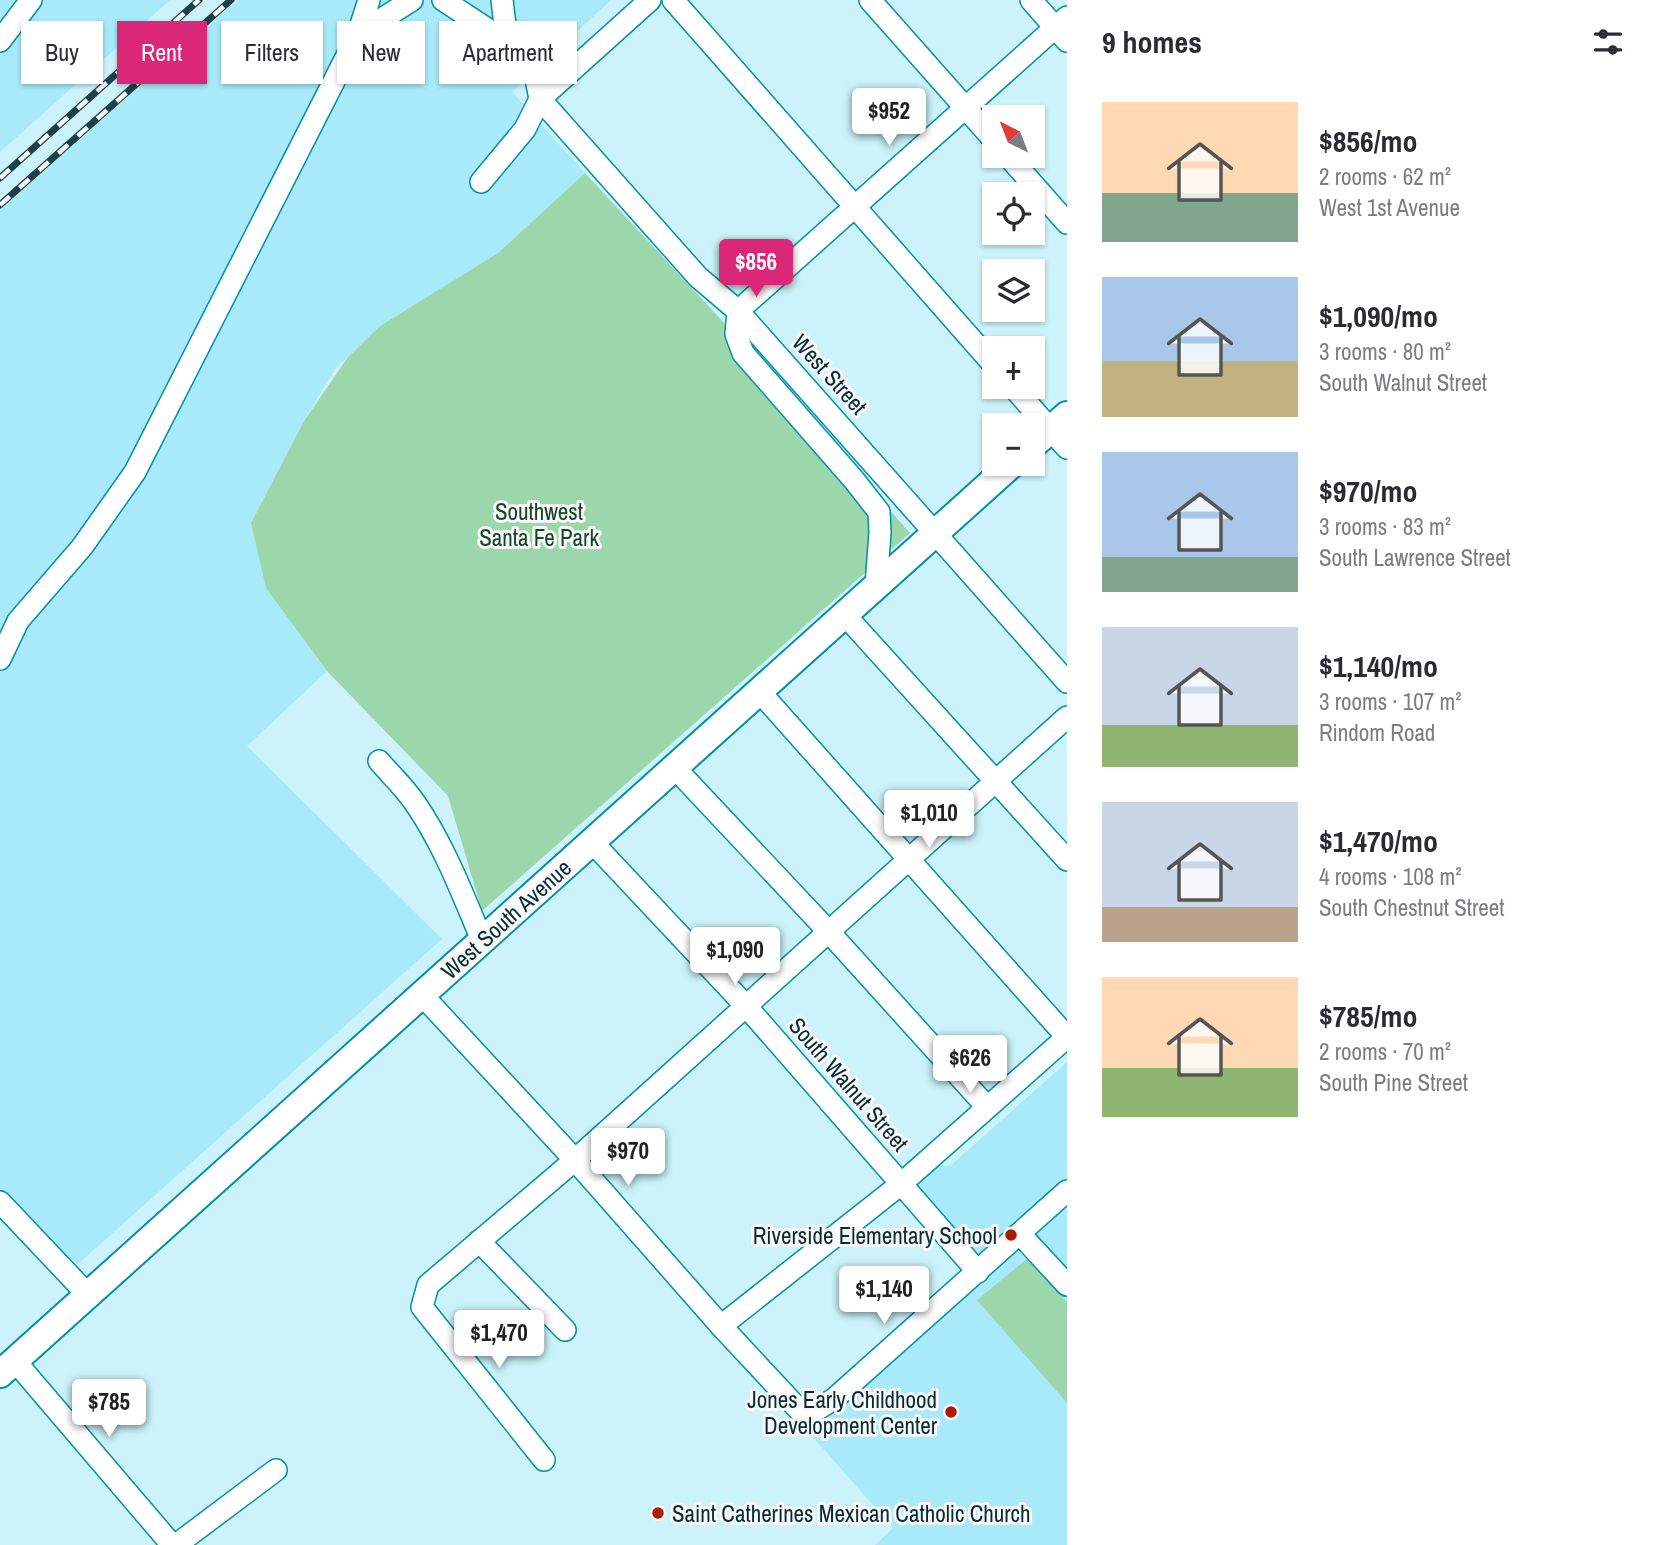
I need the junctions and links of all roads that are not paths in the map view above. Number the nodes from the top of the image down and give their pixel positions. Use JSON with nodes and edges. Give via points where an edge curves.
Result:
{"nodes":[{"id":1,"x":31,"y":0,"type":"edge"},
{"id":2,"x":369,"y":0,"type":"edge"},
{"id":3,"x":412,"y":0,"type":"edge"},
{"id":4,"x":443,"y":0,"type":"edge"},
{"id":5,"x":502,"y":0,"type":"edge"},
{"id":6,"x":650,"y":0,"type":"edge"},
{"id":7,"x":673,"y":0,"type":"edge"},
{"id":8,"x":870,"y":0,"type":"edge"},
{"id":9,"x":1031,"y":0,"type":"edge"},
{"id":10,"x":362,"y":21,"type":"edge"},
{"id":11,"x":379,"y":21,"type":"edge"},
{"id":12,"x":475,"y":21,"type":"edge"},
{"id":13,"x":504,"y":21,"type":"edge"},
{"id":14,"x":1063,"y":29,"type":"edge"},
{"id":15,"x":0,"y":41,"type":"edge"},
{"id":16,"x":337,"y":75,"type":"edge"},
{"id":17,"x":537,"y":84,"type":"edge"},
{"id":18,"x":540,"y":99,"type":"junction"},
{"id":19,"x":966,"y":108,"type":"junction"},
{"id":20,"x":982,"y":126,"type":"edge"},
{"id":21,"x":1019,"y":168,"type":"edge"},
{"id":22,"x":481,"y":182,"type":"dead end"},
{"id":23,"x":854,"y":208,"type":"junction"},
{"id":24,"x":1067,"y":223,"type":"edge"},
{"id":25,"x":738,"y":311,"type":"junction"},
{"id":26,"x":982,"y":352,"type":"edge"},
{"id":27,"x":1023,"y":399,"type":"edge"},
{"id":28,"x":1054,"y":435,"type":"edge"},
{"id":29,"x":999,"y":476,"type":"edge"},
{"id":30,"x":935,"y":533,"type":"junction"},
{"id":31,"x":876,"y":586,"type":"junction"},
{"id":32,"x":845,"y":614,"type":"junction"},
{"id":33,"x":0,"y":659,"type":"edge"},
{"id":34,"x":1067,"y":682,"type":"edge"},
{"id":35,"x":759,"y":691,"type":"junction"},
{"id":36,"x":1067,"y":717,"type":"edge"},
{"id":37,"x":379,"y":761,"type":"dead end"},
{"id":38,"x":674,"y":767,"type":"junction"},
{"id":39,"x":994,"y":782,"type":"junction"},
{"id":40,"x":592,"y":842,"type":"junction"},
{"id":41,"x":909,"y":859,"type":"junction"},
{"id":42,"x":1067,"y":860,"type":"edge"},
{"id":43,"x":829,"y":932,"type":"junction"},
{"id":44,"x":482,"y":940,"type":"junction"},
{"id":45,"x":422,"y":995,"type":"junction"},
{"id":46,"x":746,"y":1006,"type":"junction"},
{"id":47,"x":1067,"y":1037,"type":"edge"},
{"id":48,"x":987,"y":1107,"type":"junction"},
{"id":49,"x":575,"y":1160,"type":"junction"},
{"id":50,"x":901,"y":1184,"type":"junction"},
{"id":51,"x":1067,"y":1191,"type":"edge"},
{"id":52,"x":0,"y":1202,"type":"edge"},
{"id":53,"x":1020,"y":1234,"type":"junction"},
{"id":54,"x":479,"y":1241,"type":"junction"},
{"id":55,"x":978,"y":1272,"type":"junction"},
{"id":56,"x":1067,"y":1285,"type":"edge"},
{"id":57,"x":89,"y":1295,"type":"junction"},
{"id":58,"x":721,"y":1326,"type":"junction"},
{"id":59,"x":565,"y":1330,"type":"dead end"},
{"id":60,"x":7,"y":1368,"type":"edge"},
{"id":61,"x":544,"y":1460,"type":"dead end"},
{"id":62,"x":276,"y":1470,"type":"dead end"},
{"id":63,"x":174,"y":1545,"type":"edge"}],
"edges":[{"from":1,"to":15,"type":"street"},
{"from":2,"to":10,"type":"street"},
{"from":3,"to":11,"type":"street"},
{"from":4,"to":12,"type":"street","name":"West Street"},
{"from":5,"to":13,"type":"street"},
{"from":6,"to":18,"type":"street"},
{"from":7,"to":23,"type":"street"},
{"from":8,"to":19,"type":"street"},
{"from":9,"to":14,"type":"street"},
{"from":14,"to":19,"type":"street"},
{"from":16,"to":33,"type":"street","via":[[135,472],[82,547],[18,621]]},
{"from":17,"to":18,"type":"street","name":"West Street"},
{"from":18,"to":22,"type":"street","via":[[525,128]]},
{"from":18,"to":25,"type":"street","name":"West Street","via":[[698,277]]},
{"from":19,"to":20,"type":"street"},
{"from":19,"to":23,"type":"street"},
{"from":21,"to":24,"type":"street"},
{"from":23,"to":25,"type":"street"},
{"from":23,"to":26,"type":"street"},
{"from":25,"to":30,"type":"street","name":"West Street"},
{"from":25,"to":31,"type":"street","via":[[736,334],[743,354],[879,512]]},
{"from":27,"to":28,"type":"street"},
{"from":29,"to":30,"type":"main road","name":"West South Avenue"},
{"from":30,"to":31,"type":"main road","name":"West South Avenue"},
{"from":30,"to":34,"type":"street","name":"West Street"},
{"from":31,"to":32,"type":"main road","name":"West South Avenue"},
{"from":32,"to":35,"type":"main road","name":"West South Avenue"},
{"from":32,"to":39,"type":"street"},
{"from":35,"to":38,"type":"main road","name":"West South Avenue"},
{"from":35,"to":41,"type":"street"},
{"from":36,"to":39,"type":"street"},
{"from":37,"to":44,"type":"street","via":[[431,828]]},
{"from":38,"to":40,"type":"main road","name":"West South Avenue"},
{"from":38,"to":43,"type":"street"},
{"from":39,"to":41,"type":"street"},
{"from":39,"to":42,"type":"street"},
{"from":40,"to":44,"type":"main road","name":"West South Avenue"},
{"from":40,"to":46,"type":"street","name":"South Walnut Street"},
{"from":41,"to":43,"type":"street"},
{"from":41,"to":47,"type":"street"},
{"from":43,"to":46,"type":"street"},
{"from":43,"to":48,"type":"street"},
{"from":44,"to":45,"type":"main road","name":"West South Avenue"},
{"from":45,"to":49,"type":"street"},
{"from":45,"to":57,"type":"main road","name":"West South Avenue"},
{"from":46,"to":49,"type":"street"},
{"from":46,"to":50,"type":"street","name":"South Walnut Street"},
{"from":47,"to":48,"type":"street"},
{"from":48,"to":50,"type":"street"},
{"from":49,"to":54,"type":"street"},
{"from":49,"to":58,"type":"street"},
{"from":50,"to":55,"type":"street","name":"South Walnut Street"},
{"from":50,"to":58,"type":"street"},
{"from":51,"to":53,"type":"street"},
{"from":52,"to":57,"type":"street"},
{"from":53,"to":55,"type":"street"},
{"from":53,"to":56,"type":"street"},
{"from":54,"to":59,"type":"street"},
{"from":54,"to":61,"type":"street","via":[[429,1285],[422,1307]]},
{"from":55,"to":58,"type":"street","via":[[834,1399],[811,1413],[802,1413]]},
{"from":57,"to":60,"type":"main road","name":"West South Avenue"},
{"from":60,"to":63,"type":"street"},
{"from":62,"to":63,"type":"street"}]}
